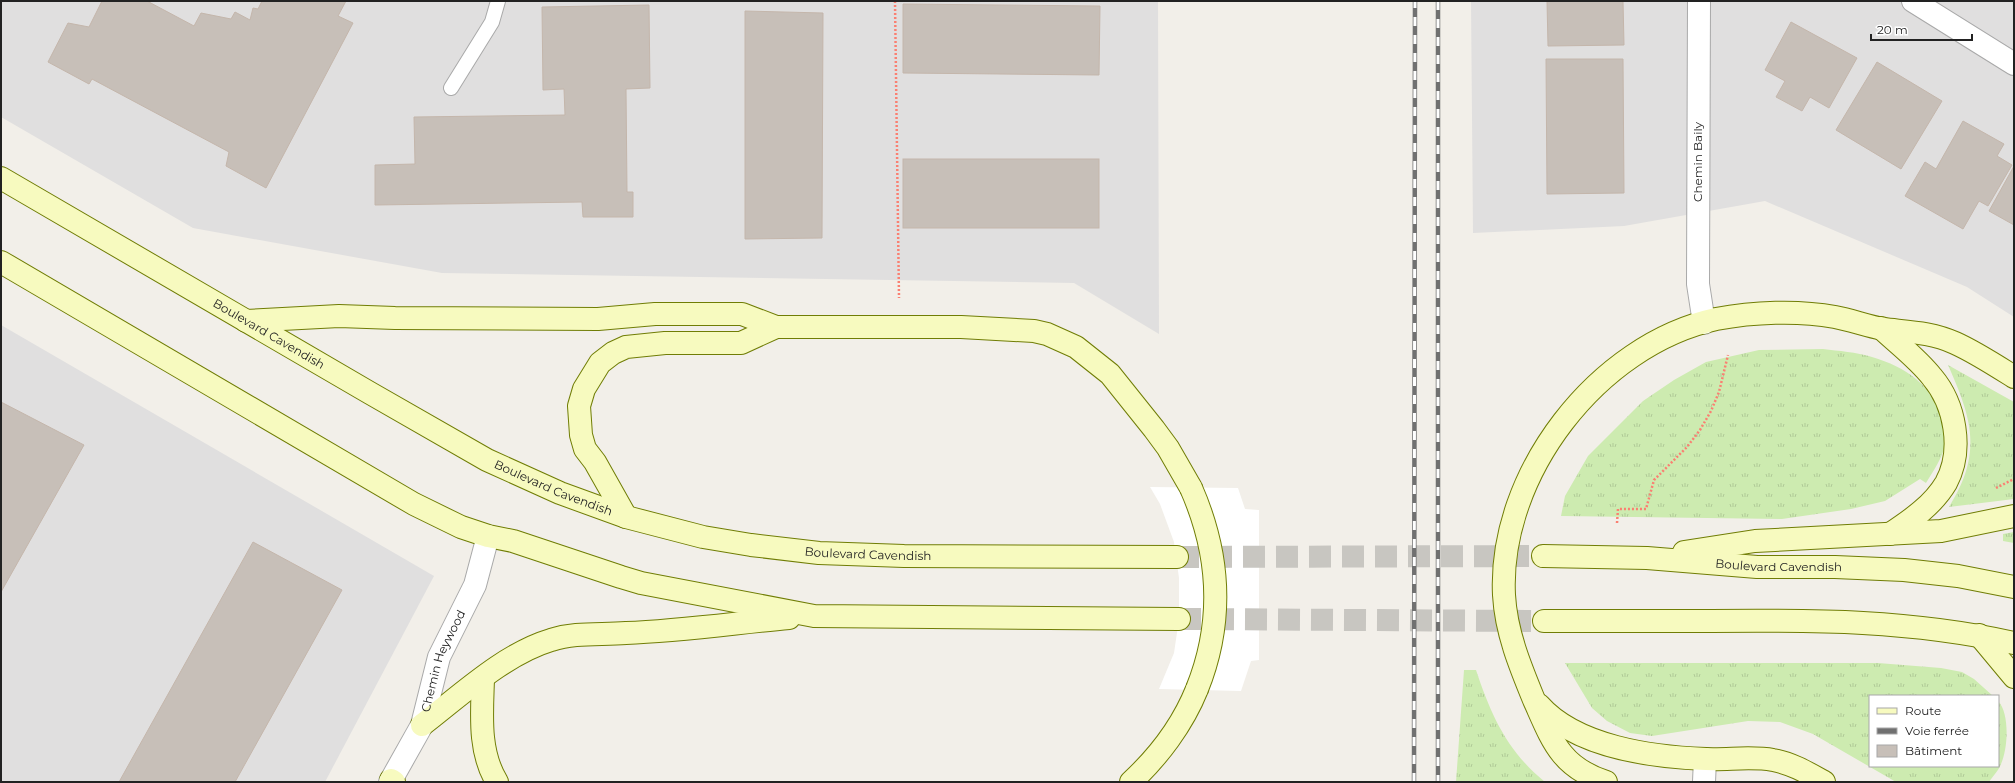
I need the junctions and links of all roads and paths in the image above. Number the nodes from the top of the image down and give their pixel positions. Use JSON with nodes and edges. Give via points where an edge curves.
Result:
{"nodes":[{"id":1,"x":498,"y":1,"type":"edge"},
{"id":2,"x":895,"y":1,"type":"edge"},
{"id":3,"x":1699,"y":1,"type":"edge"},
{"id":4,"x":1913,"y":1,"type":"edge"},
{"id":5,"x":2014,"y":64,"type":"edge"},
{"id":6,"x":451,"y":88,"type":"dead end"},
{"id":7,"x":1,"y":178,"type":"edge"},
{"id":8,"x":1,"y":262,"type":"edge"},
{"id":9,"x":246,"y":321,"type":"junction"},
{"id":10,"x":1704,"y":323,"type":"junction"},
{"id":11,"x":776,"y":327,"type":"junction"},
{"id":12,"x":900,"y":327,"type":"junction"},
{"id":13,"x":1881,"y":328,"type":"junction"},
{"id":14,"x":1728,"y":355,"type":"dead end"},
{"id":15,"x":2014,"y":377,"type":"edge"},
{"id":16,"x":2014,"y":516,"type":"edge"},
{"id":17,"x":626,"y":517,"type":"junction"},
{"id":18,"x":1617,"y":523,"type":"dead end"},
{"id":19,"x":1890,"y":534,"type":"junction"},
{"id":20,"x":488,"y":536,"type":"junction"},
{"id":21,"x":1543,"y":556,"type":"tunnel mouth"},
{"id":22,"x":1177,"y":557,"type":"tunnel mouth"},
{"id":23,"x":1647,"y":558,"type":"junction"},
{"id":24,"x":2014,"y":587,"type":"edge"},
{"id":25,"x":814,"y":616,"type":"junction"},
{"id":26,"x":1178,"y":619,"type":"tunnel mouth"},
{"id":27,"x":1544,"y":621,"type":"tunnel mouth"},
{"id":28,"x":1979,"y":635,"type":"junction"},
{"id":29,"x":2014,"y":643,"type":"edge"},
{"id":30,"x":2014,"y":677,"type":"edge"},
{"id":31,"x":483,"y":678,"type":"junction"},
{"id":32,"x":1534,"y":700,"type":"junction"},
{"id":33,"x":422,"y":725,"type":"junction"},
{"id":34,"x":1705,"y":759,"type":"junction"},
{"id":35,"x":392,"y":781,"type":"edge"},
{"id":36,"x":497,"y":782,"type":"edge"},
{"id":37,"x":1131,"y":782,"type":"edge"},
{"id":38,"x":1606,"y":782,"type":"edge"},
{"id":39,"x":1704,"y":782,"type":"edge"},
{"id":40,"x":1824,"y":782,"type":"edge"}],
"edges":[{"from":1,"to":6,"type":"lane","via":[[492,22]]},
{"from":2,"to":12,"type":"path"},
{"from":3,"to":10,"type":"street","name":"Chemin Baily","via":[[1698,284]]},
{"from":4,"to":5,"type":"street"},
{"from":7,"to":9,"type":"main road","name":"Boulevard Cavendish"},
{"from":8,"to":20,"type":"main road","via":[[414,504],[462,527]]},
{"from":9,"to":11,"type":"main road","via":[[339,316],[598,319],[655,314],[742,314]]},
{"from":9,"to":17,"type":"main road","name":"Boulevard Cavendish","via":[[487,460],[560,493]]},
{"from":10,"to":13,"type":"main road","via":[[1729,317],[1795,313],[1837,317]]},
{"from":10,"to":32,"type":"main road","via":[[1660,340],[1624,363],[1595,387],[1556,431],[1530,473],[1510,531],[1504,585],[1512,639],[1520,668]]},
{"from":11,"to":12,"type":"main road"},
{"from":11,"to":17,"type":"main road","via":[[741,343],[665,343],[626,347],[600,363],[584,389],[580,406],[581,435],[585,449]]},
{"from":12,"to":37,"type":"main road","bridge":true,"via":[[1034,331],[1076,347],[1110,374],[1138,406],[1168,448],[1191,488],[1207,529],[1211,548],[1215,606],[1210,646],[1191,703],[1167,742]]},
{"from":13,"to":15,"type":"main road","via":[[1923,332],[1954,343]]},
{"from":13,"to":19,"type":"main road","via":[[1932,376],[1943,392],[1954,423],[1955,438],[1954,453],[1946,482],[1926,507]]},
{"from":14,"to":18,"type":"path","via":[[1719,392],[1700,430],[1677,458],[1654,480],[1646,509],[1618,509]]},
{"from":16,"to":19,"type":"main road","via":[[1941,530]]},
{"from":17,"to":22,"type":"main road","name":"Boulevard Cavendish","via":[[703,537],[819,553],[904,556]]},
{"from":19,"to":23,"type":"main road","via":[[1755,541]]},
{"from":20,"to":25,"type":"main road","via":[[513,541],[641,583]]},
{"from":20,"to":33,"type":"street","name":"Chemin Heywood","via":[[475,585],[439,657]]},
{"from":21,"to":23,"type":"main road","name":"Boulevard Cavendish"},
{"from":23,"to":24,"type":"main road","name":"Boulevard Cavendish","via":[[1757,567],[1904,570],[1958,576]]},
{"from":25,"to":26,"type":"main road"},
{"from":25,"to":31,"type":"main road","via":[[625,634],[566,636],[535,646]]},
{"from":27,"to":28,"type":"main road","via":[[1804,620],[1897,624]]},
{"from":28,"to":29,"type":"main road"},
{"from":28,"to":30,"type":"main road"},
{"from":31,"to":33,"type":"main road"},
{"from":31,"to":36,"type":"main road","via":[[483,736],[486,756]]},
{"from":32,"to":34,"type":"main road","via":[[1567,728],[1601,742],[1635,751]]},
{"from":32,"to":38,"type":"main road","via":[[1558,750],[1579,769]]},
{"from":33,"to":35,"type":"street","name":"Chemin Heywood"},
{"from":34,"to":39,"type":"street"},
{"from":34,"to":40,"type":"main road","via":[[1773,760]]}]}
